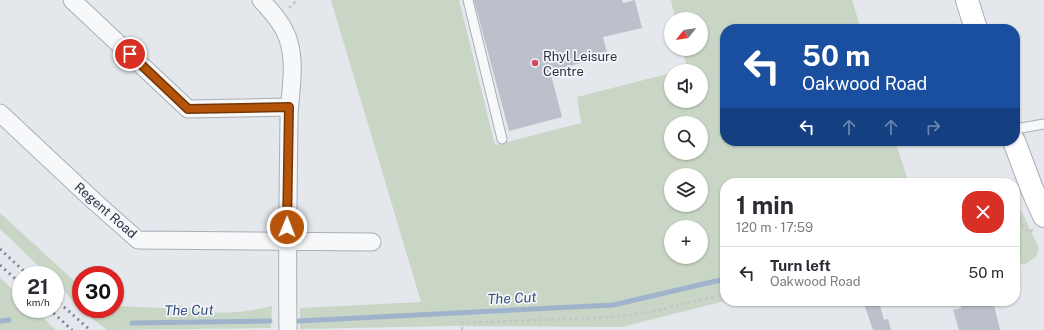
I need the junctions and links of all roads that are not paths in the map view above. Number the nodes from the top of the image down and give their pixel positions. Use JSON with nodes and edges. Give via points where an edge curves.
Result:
{"nodes":[{"id":1,"x":72,"y":0,"type":"edge"},
{"id":2,"x":261,"y":0,"type":"edge"},
{"id":3,"x":468,"y":0,"type":"edge"},
{"id":4,"x":967,"y":0,"type":"edge"},
{"id":5,"x":974,"y":24,"type":"edge"},
{"id":6,"x":289,"y":107,"type":"junction"},
{"id":7,"x":0,"y":113,"type":"edge"},
{"id":8,"x":1044,"y":124,"type":"edge"},
{"id":9,"x":1020,"y":128,"type":"edge"},
{"id":10,"x":502,"y":139,"type":"dead end"},
{"id":11,"x":1016,"y":146,"type":"edge"},
{"id":12,"x":1044,"y":216,"type":"edge"},
{"id":13,"x":287,"y":242,"type":"junction"},
{"id":14,"x":372,"y":242,"type":"dead end"},
{"id":15,"x":288,"y":330,"type":"edge"}],
"edges":[{"from":1,"to":6,"type":"street","via":[[188,109]]},
{"from":2,"to":6,"type":"street","via":[[278,19],[288,40],[292,63]]},
{"from":3,"to":10,"type":"lane"},
{"from":4,"to":5,"type":"main road"},
{"from":6,"to":13,"type":"street"},
{"from":7,"to":13,"type":"street","name":"Regent Road","via":[[138,240]]},
{"from":8,"to":9,"type":"lane"},
{"from":11,"to":12,"type":"main road"},
{"from":13,"to":14,"type":"street","name":"Regent Road"},
{"from":13,"to":15,"type":"street"}]}
